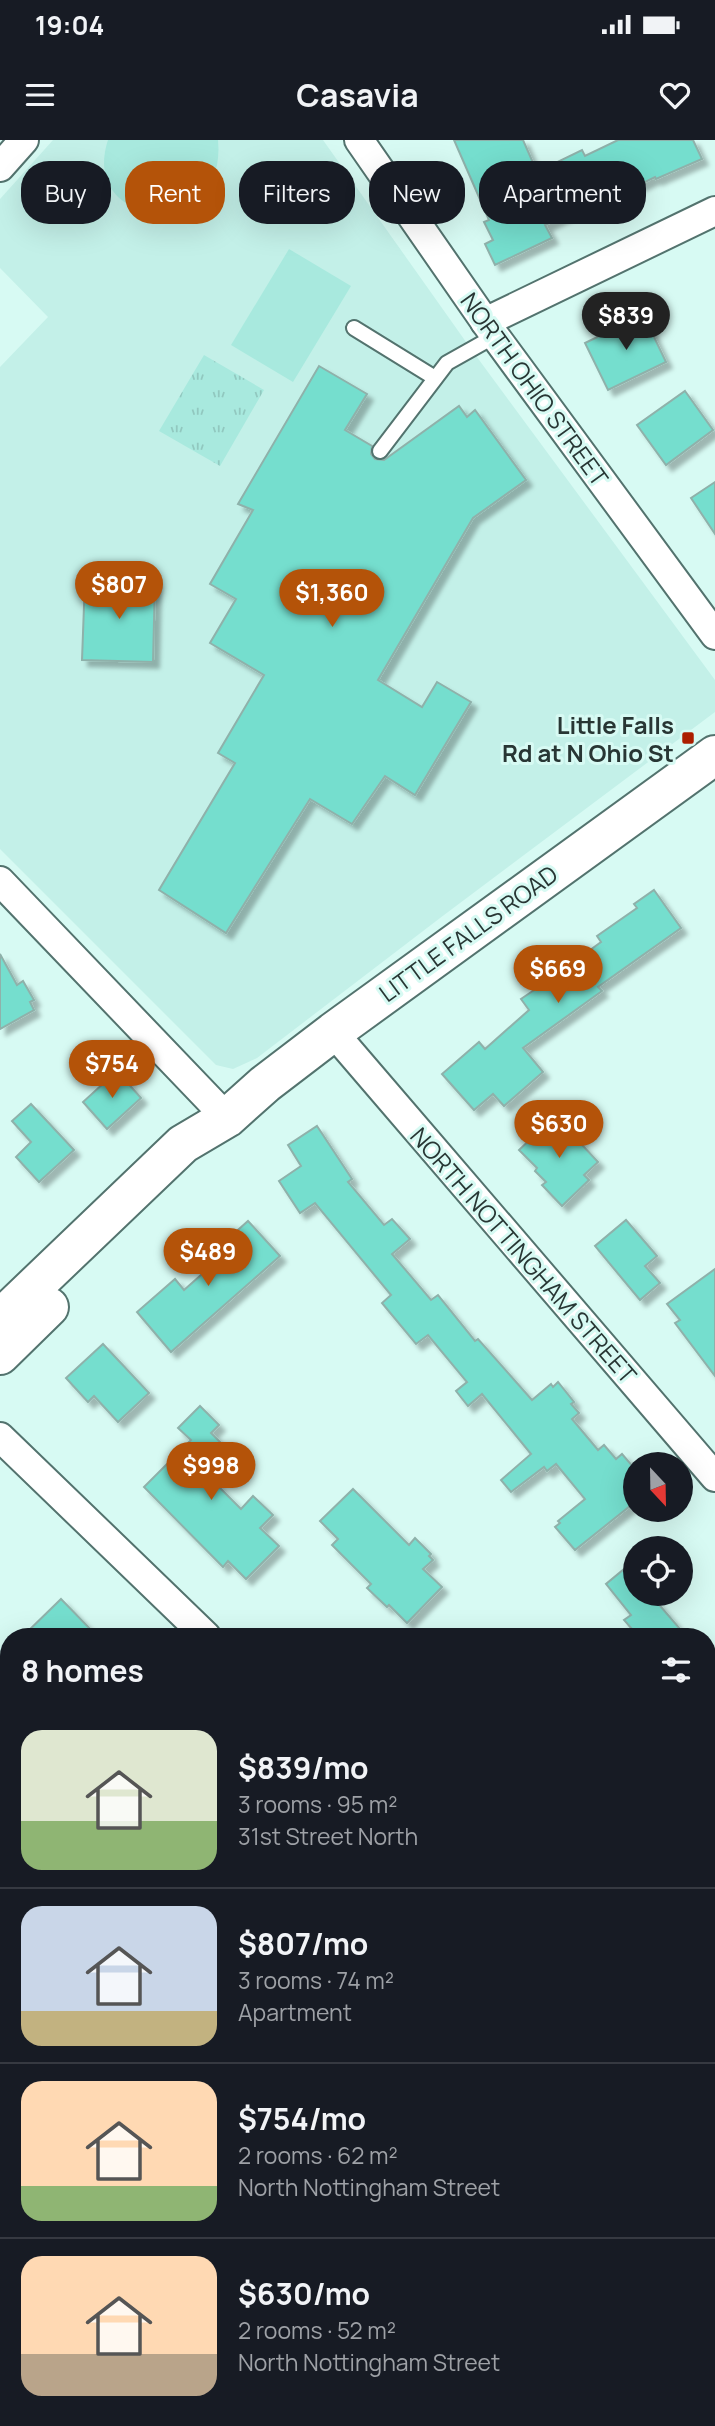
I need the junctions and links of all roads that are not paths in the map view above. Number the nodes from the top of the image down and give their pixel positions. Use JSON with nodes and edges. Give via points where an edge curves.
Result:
{"nodes":[{"id":1,"x":24,"y":140,"type":"edge"},
{"id":2,"x":359,"y":140,"type":"edge"},
{"id":3,"x":0,"y":167,"type":"edge"},
{"id":4,"x":715,"y":211,"type":"edge"},
{"id":5,"x":354,"y":328,"type":"dead end"},
{"id":6,"x":490,"y":329,"type":"junction"},
{"id":7,"x":435,"y":378,"type":"junction"},
{"id":8,"x":380,"y":451,"type":"dead end"},
{"id":9,"x":715,"y":635,"type":"edge"},
{"id":10,"x":715,"y":755,"type":"edge"},
{"id":11,"x":0,"y":881,"type":"edge"},
{"id":12,"x":333,"y":1032,"type":"junction"},
{"id":13,"x":227,"y":1118,"type":"junction"},
{"id":14,"x":0,"y":1319,"type":"edge"},
{"id":15,"x":0,"y":1355,"type":"edge"},
{"id":16,"x":0,"y":1437,"type":"edge"},
{"id":17,"x":715,"y":1477,"type":"edge"},
{"id":18,"x":198,"y":1628,"type":"edge"}],
"edges":[{"from":1,"to":3,"type":"street"},
{"from":2,"to":6,"type":"street","name":"NORTH OHIO STREET"},
{"from":4,"to":6,"type":"street"},
{"from":5,"to":7,"type":"lane"},
{"from":6,"to":7,"type":"lane"},
{"from":6,"to":9,"type":"street","name":"NORTH OHIO STREET"},
{"from":7,"to":8,"type":"lane"},
{"from":10,"to":12,"type":"street","name":"LITTLE FALLS ROAD"},
{"from":11,"to":13,"type":"street"},
{"from":12,"to":13,"type":"street","name":"LITTLE FALLS ROAD"},
{"from":12,"to":17,"type":"street","name":"NORTH NOTTINGHAM STREET"},
{"from":13,"to":14,"type":"street","name":"LITTLE FALLS ROAD","via":[[183,1144]]},
{"from":13,"to":15,"type":"street","name":"LITTLE FALLS ROAD","via":[[199,1164]]},
{"from":16,"to":18,"type":"street"}]}
